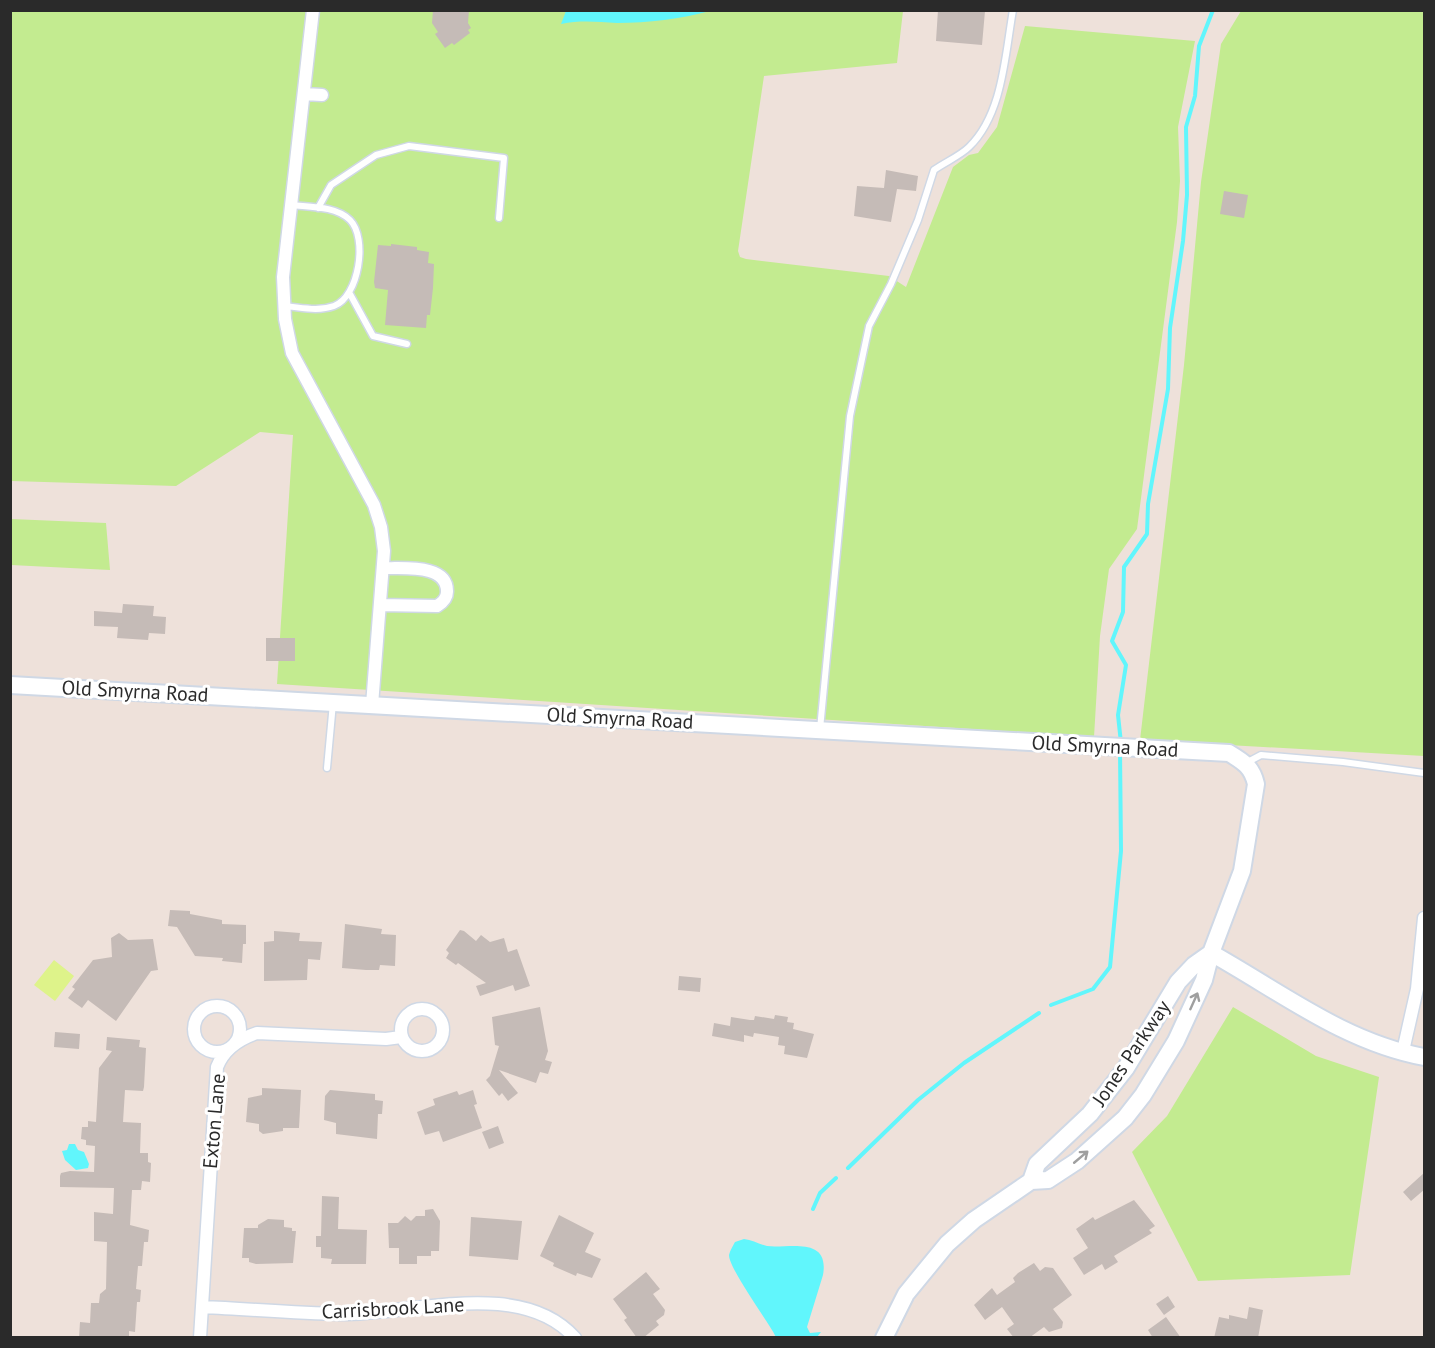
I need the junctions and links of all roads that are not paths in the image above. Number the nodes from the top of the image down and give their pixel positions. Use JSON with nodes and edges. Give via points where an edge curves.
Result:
{"nodes":[{"id":1,"x":314,"y":10,"type":"edge"},
{"id":2,"x":1013,"y":10,"type":"edge"},
{"id":3,"x":304,"y":94,"type":"junction"},
{"id":4,"x":322,"y":95,"type":"dead end"},
{"id":5,"x":292,"y":205,"type":"junction"},
{"id":6,"x":318,"y":208,"type":"junction"},
{"id":7,"x":499,"y":218,"type":"dead end"},
{"id":8,"x":350,"y":294,"type":"junction"},
{"id":9,"x":283,"y":306,"type":"junction"},
{"id":10,"x":407,"y":344,"type":"dead end"},
{"id":11,"x":384,"y":568,"type":"junction"},
{"id":12,"x":380,"y":604,"type":"junction"},
{"id":13,"x":10,"y":685,"type":"edge"},
{"id":14,"x":333,"y":702,"type":"junction"},
{"id":15,"x":372,"y":705,"type":"junction"},
{"id":16,"x":819,"y":729,"type":"junction"},
{"id":17,"x":1246,"y":763,"type":"junction"},
{"id":18,"x":327,"y":768,"type":"dead end"},
{"id":19,"x":1425,"y":773,"type":"edge"},
{"id":20,"x":1425,"y":918,"type":"edge"},
{"id":21,"x":1211,"y":953,"type":"junction"},
{"id":22,"x":401,"y":1037,"type":"dead end"},
{"id":23,"x":1402,"y":1051,"type":"junction"},
{"id":24,"x":1425,"y":1057,"type":"edge"},
{"id":25,"x":1031,"y":1181,"type":"junction"},
{"id":26,"x":202,"y":1307,"type":"junction"},
{"id":27,"x":200,"y":1338,"type":"edge"},
{"id":28,"x":575,"y":1338,"type":"edge"},
{"id":29,"x":884,"y":1338,"type":"edge"}],
"edges":[{"from":1,"to":3,"type":"street"},
{"from":2,"to":16,"type":"lane","via":[[996,100],[978,137],[966,150],[934,170],[918,220],[869,326],[850,416]]},
{"from":3,"to":4,"type":"street"},
{"from":3,"to":5,"type":"street"},
{"from":5,"to":6,"type":"lane"},
{"from":5,"to":9,"type":"street"},
{"from":6,"to":7,"type":"lane","via":[[331,185],[376,155],[409,146],[504,158]]},
{"from":6,"to":8,"type":"lane","via":[[332,210],[350,220],[359,242],[356,278]]},
{"from":8,"to":9,"type":"lane","via":[[336,305],[318,309]]},
{"from":8,"to":10,"type":"lane","via":[[373,336]]},
{"from":9,"to":11,"type":"street","via":[[295,360],[378,516]]},
{"from":11,"to":12,"type":"street"},
{"from":11,"to":12,"type":"street","via":[[434,572],[444,580],[447,593],[437,606]]},
{"from":12,"to":15,"type":"street"},
{"from":13,"to":14,"type":"street","name":"Old Smyrna Road"},
{"from":14,"to":15,"type":"street","name":"Old Smyrna Road"},
{"from":14,"to":18,"type":"lane"},
{"from":15,"to":16,"type":"street","name":"Old Smyrna Road"},
{"from":16,"to":17,"type":"street","name":"Old Smyrna Road","via":[[1229,753]]},
{"from":17,"to":19,"type":"lane","via":[[1261,755]]},
{"from":17,"to":21,"type":"street","name":"Jones Parkway","via":[[1256,784],[1246,853]]},
{"from":20,"to":23,"type":"street","via":[[1417,989]]},
{"from":21,"to":23,"type":"street","via":[[1338,1028]]},
{"from":21,"to":25,"type":"street","name":"Jones Parkway","via":[[1178,982],[1126,1068],[1089,1114],[1037,1164]]},
{"from":25,"to":21,"type":"street","name":"Jones Parkway","one_way":true,"via":[[1047,1180],[1077,1161],[1137,1103],[1176,1041],[1204,980]]},
{"from":22,"to":26,"type":"street","name":"Exton Lane","via":[[264,1032],[249,1036],[223,1054],[217,1067]]},
{"from":23,"to":24,"type":"street"},
{"from":25,"to":29,"type":"street","name":"Jones Parkway","via":[[974,1220],[931,1261],[906,1294]]},
{"from":26,"to":27,"type":"street","name":"Exton Lane"},
{"from":26,"to":28,"type":"street","name":"Carrisbrook Lane","via":[[341,1314],[499,1304],[547,1317]]}]}
